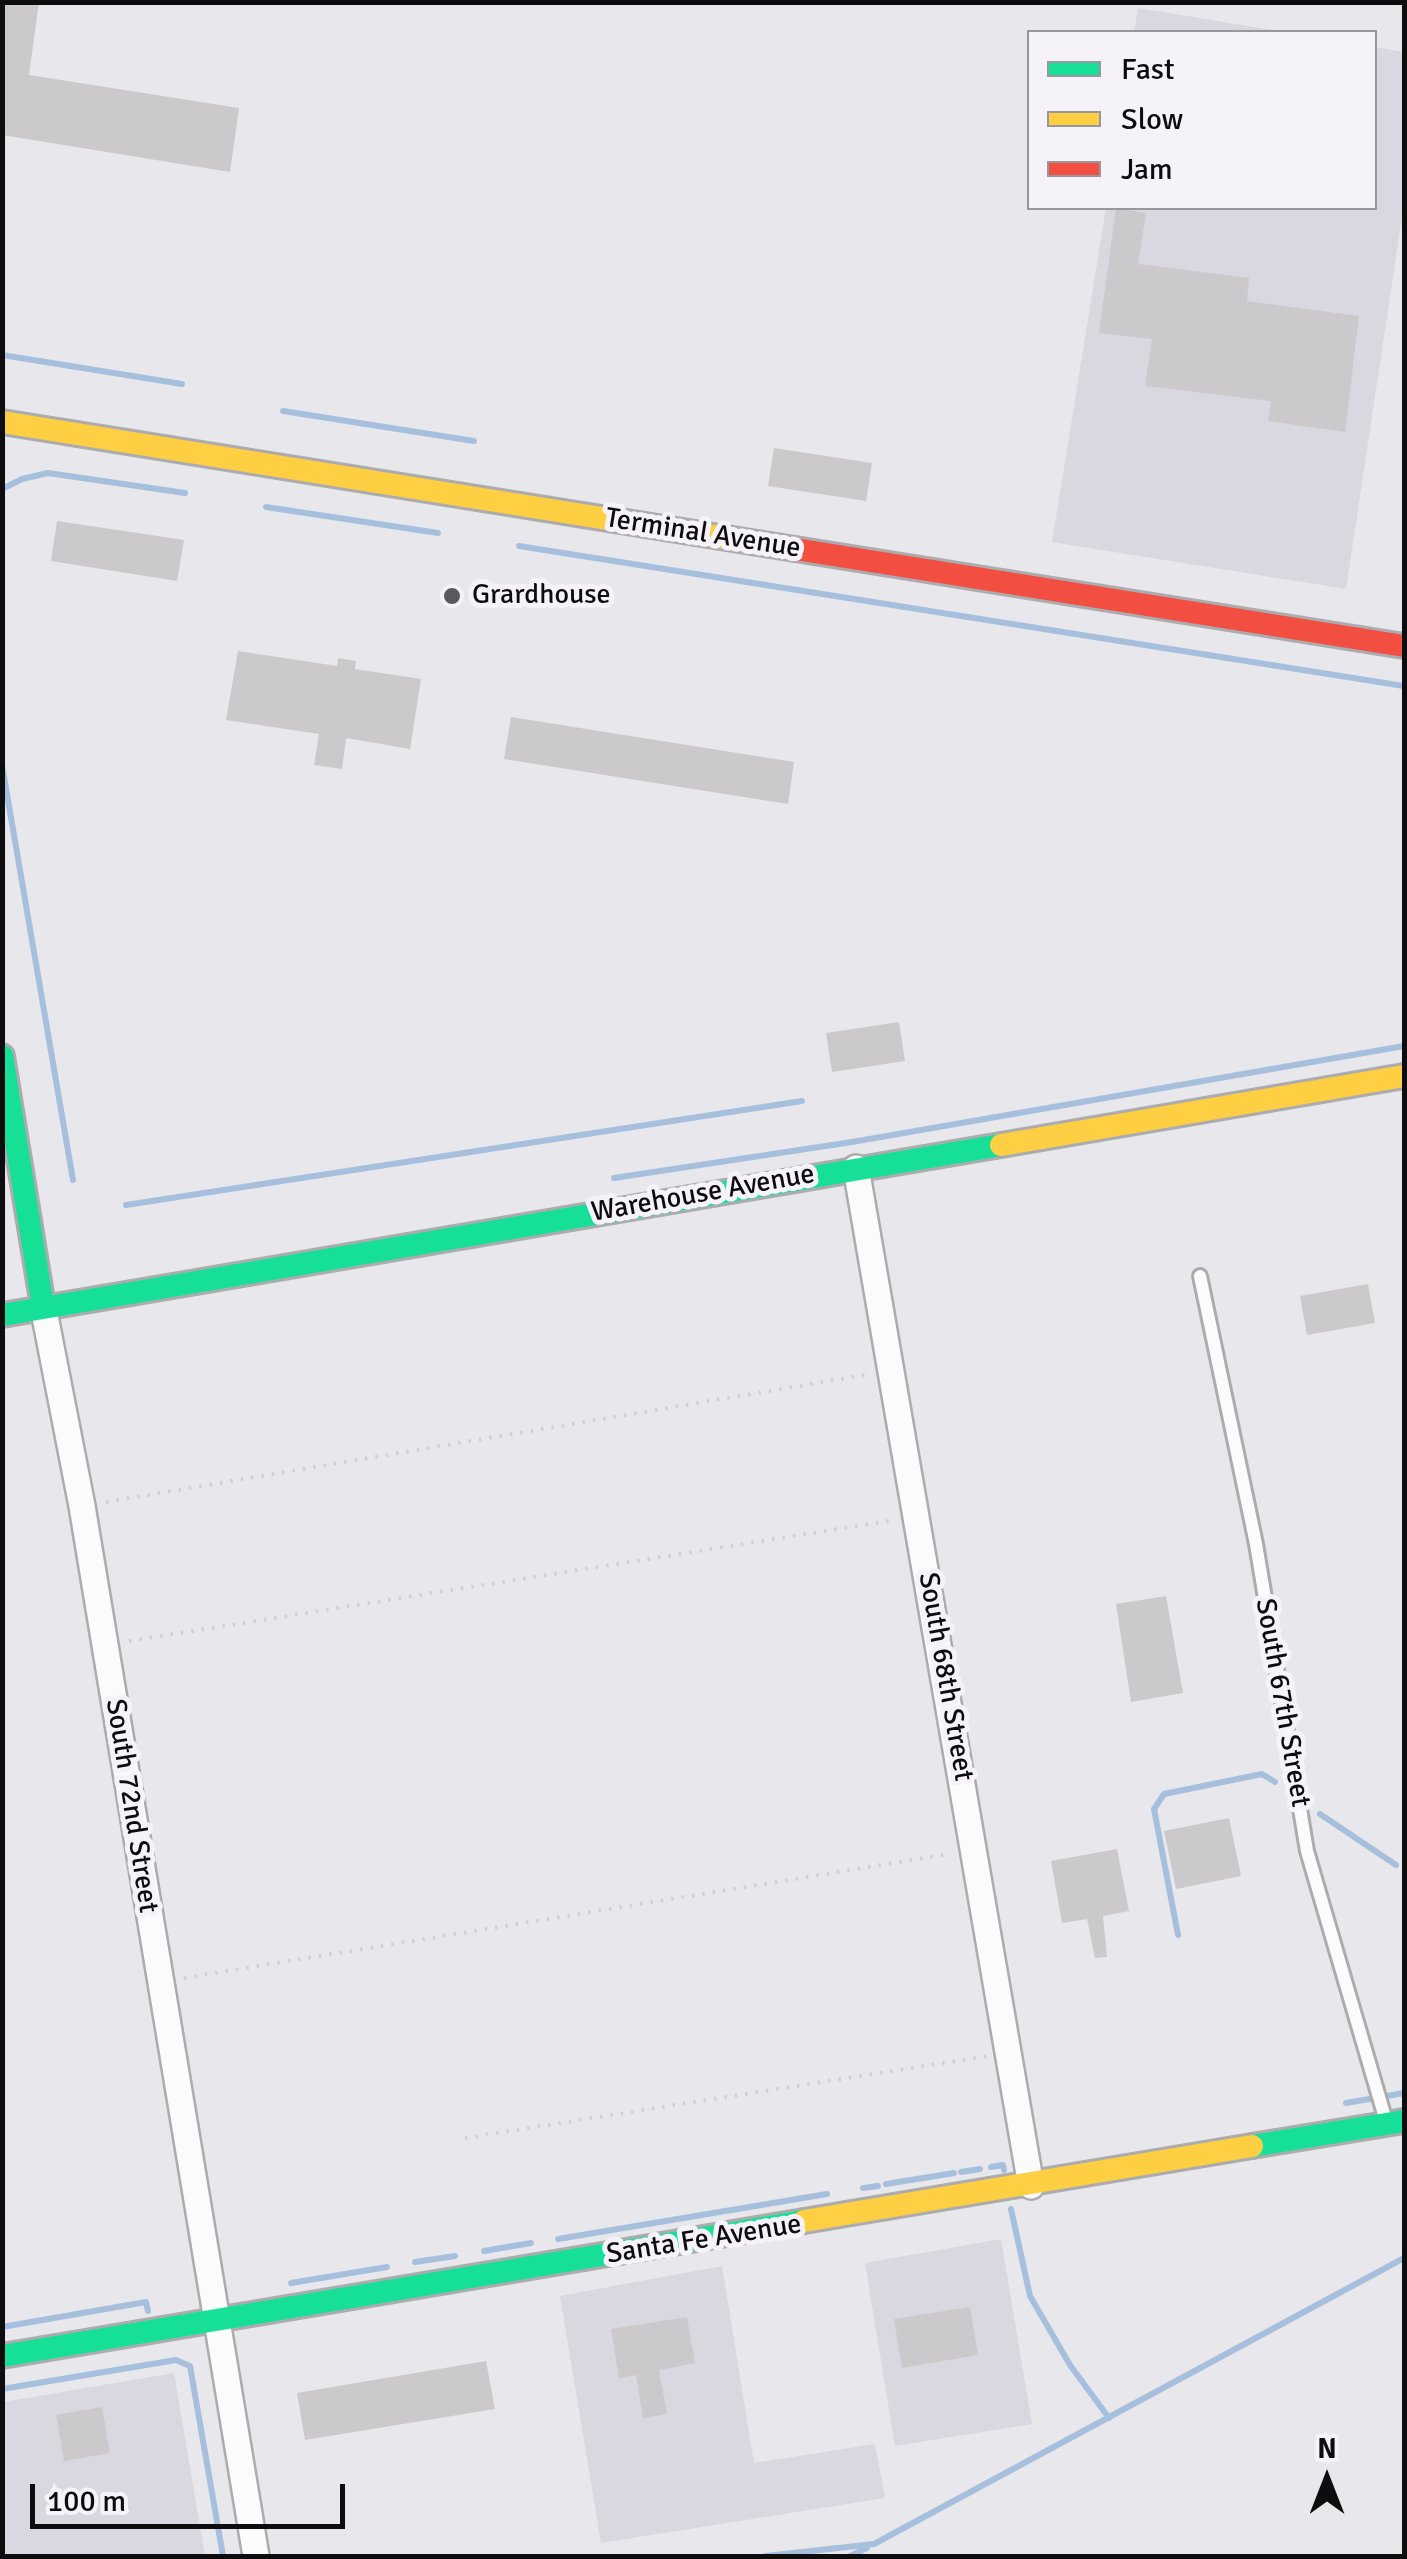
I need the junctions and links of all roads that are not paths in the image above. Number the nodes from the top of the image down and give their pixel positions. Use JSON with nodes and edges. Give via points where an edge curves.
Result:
{"nodes":[{"id":1,"x":2,"y":422,"type":"edge"},
{"id":2,"x":1404,"y":646,"type":"edge"},
{"id":3,"x":2,"y":1056,"type":"edge"},
{"id":4,"x":1404,"y":1076,"type":"edge"},
{"id":5,"x":856,"y":1168,"type":"junction"},
{"id":6,"x":1200,"y":1276,"type":"dead end"},
{"id":7,"x":44,"y":1306,"type":"junction"},
{"id":8,"x":2,"y":1314,"type":"edge"},
{"id":9,"x":1396,"y":2122,"type":"edge"},
{"id":10,"x":1032,"y":2186,"type":"junction"},
{"id":11,"x":215,"y":2322,"type":"junction"},
{"id":12,"x":2,"y":2356,"type":"edge"},
{"id":13,"x":256,"y":2556,"type":"edge"}],
"edges":[{"from":1,"to":2,"type":"street","name":"Terminal Avenue"},
{"from":3,"to":7,"type":"street","name":"South 72nd Street"},
{"from":4,"to":5,"type":"street","name":"Warehouse Avenue"},
{"from":5,"to":7,"type":"street","name":"Warehouse Avenue"},
{"from":5,"to":10,"type":"street","name":"South 68th Street"},
{"from":6,"to":9,"type":"lane","name":"South 67th Street","via":[[1256,1544],[1307,1851]]},
{"from":7,"to":8,"type":"street","name":"Warehouse Avenue"},
{"from":7,"to":11,"type":"street","name":"South 72nd Street"},
{"from":9,"to":10,"type":"street","name":"Santa Fe Avenue"},
{"from":10,"to":11,"type":"street","name":"Santa Fe Avenue"},
{"from":11,"to":12,"type":"street","name":"Santa Fe Avenue"},
{"from":11,"to":13,"type":"street","name":"South 72nd Street"}]}
